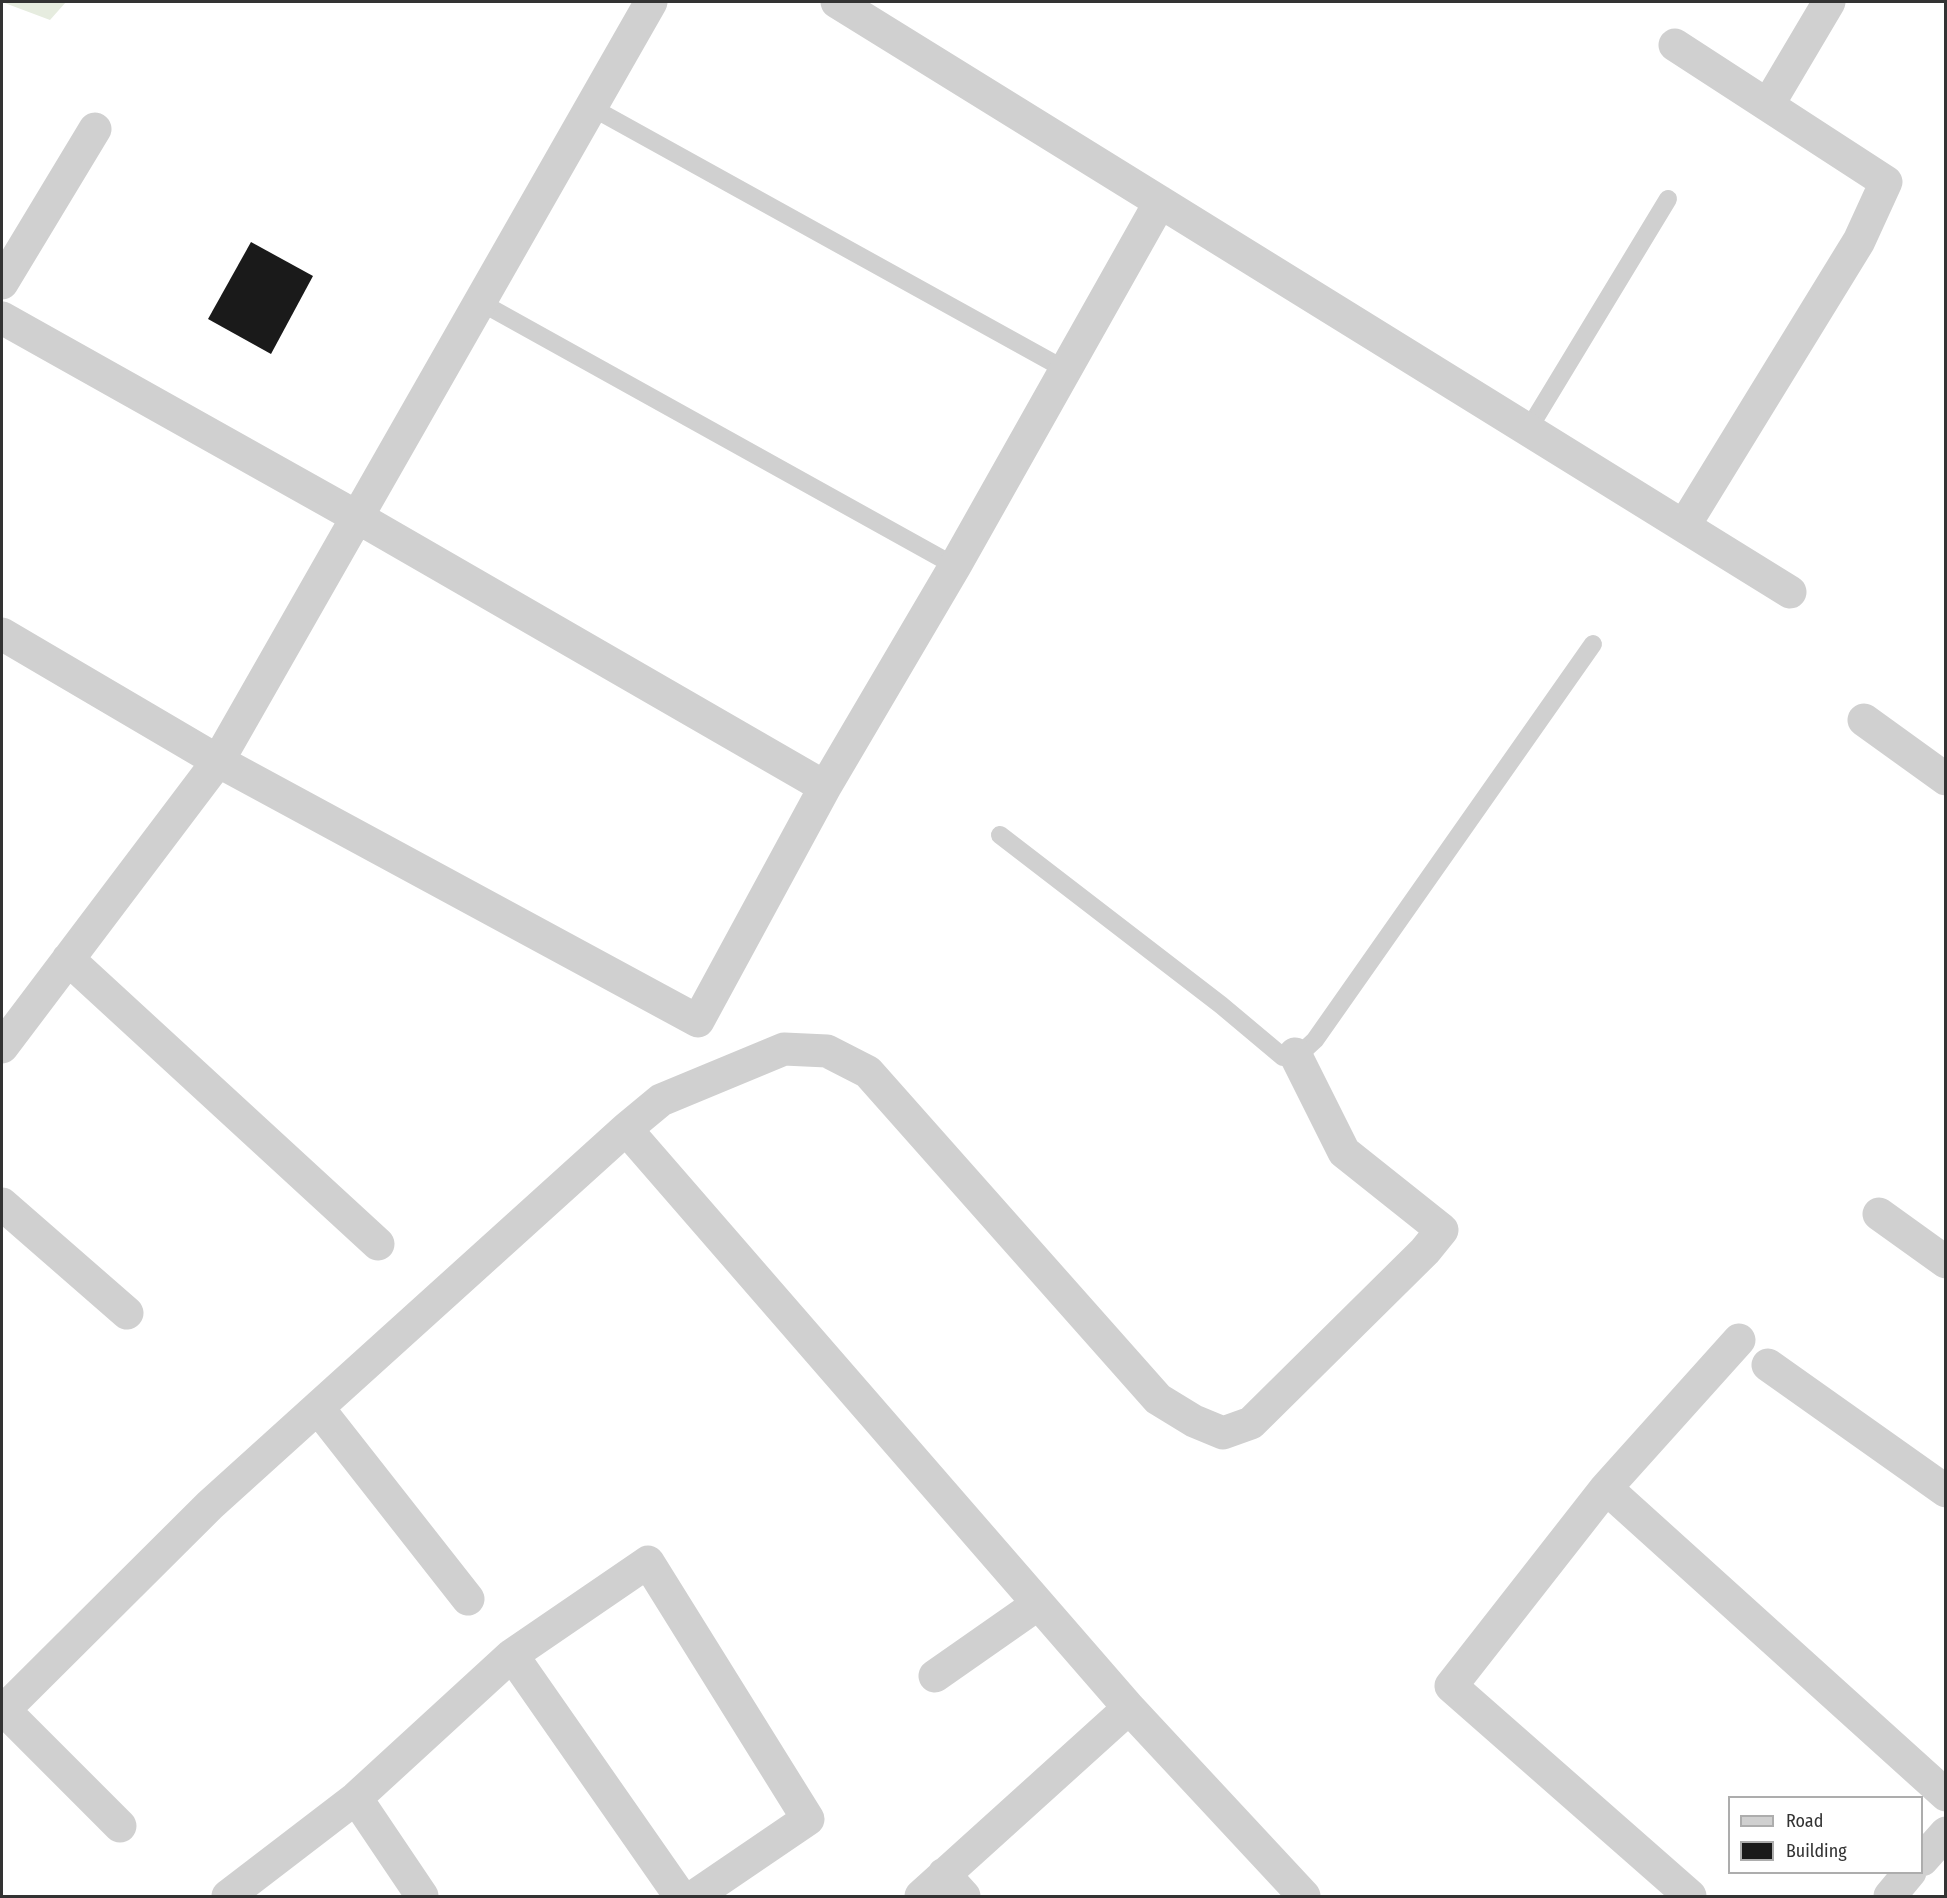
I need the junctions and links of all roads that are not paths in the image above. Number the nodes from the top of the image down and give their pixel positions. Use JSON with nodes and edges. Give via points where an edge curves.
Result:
{"nodes":[{"id":1,"x":651,"y":2,"type":"edge"},
{"id":2,"x":837,"y":2,"type":"edge"},
{"id":3,"x":1829,"y":2,"type":"edge"},
{"id":4,"x":1675,"y":45,"type":"dead end"},
{"id":5,"x":1768,"y":105,"type":"junction"},
{"id":6,"x":591,"y":106,"type":"junction"},
{"id":7,"x":95,"y":129,"type":"dead end"},
{"id":8,"x":1668,"y":199,"type":"dead end"},
{"id":9,"x":1160,"y":202,"type":"junction"},
{"id":10,"x":2,"y":283,"type":"edge"},
{"id":11,"x":480,"y":302,"type":"junction"},
{"id":12,"x":2,"y":318,"type":"edge"},
{"id":13,"x":1066,"y":370,"type":"junction"},
{"id":14,"x":1528,"y":430,"type":"junction"},
{"id":15,"x":357,"y":517,"type":"junction"},
{"id":16,"x":1684,"y":526,"type":"junction"},
{"id":17,"x":955,"y":566,"type":"junction"},
{"id":18,"x":1790,"y":592,"type":"dead end"},
{"id":19,"x":2,"y":634,"type":"edge"},
{"id":20,"x":1593,"y":644,"type":"dead end"},
{"id":21,"x":1864,"y":720,"type":"dead end"},
{"id":22,"x":218,"y":761,"type":"junction"},
{"id":23,"x":1946,"y":778,"type":"edge"},
{"id":24,"x":825,"y":787,"type":"junction"},
{"id":25,"x":999,"y":835,"type":"dead end"},
{"id":26,"x":68,"y":958,"type":"junction"},
{"id":27,"x":2,"y":1047,"type":"edge"},
{"id":28,"x":1295,"y":1054,"type":"junction"},
{"id":29,"x":626,"y":1129,"type":"junction"},
{"id":30,"x":2,"y":1204,"type":"edge"},
{"id":31,"x":1879,"y":1214,"type":"dead end"},
{"id":32,"x":378,"y":1244,"type":"dead end"},
{"id":33,"x":1946,"y":1262,"type":"edge"},
{"id":34,"x":127,"y":1313,"type":"dead end"},
{"id":35,"x":1739,"y":1340,"type":"dead end"},
{"id":36,"x":1768,"y":1365,"type":"dead end"},
{"id":37,"x":318,"y":1408,"type":"junction"},
{"id":38,"x":1606,"y":1488,"type":"junction"},
{"id":39,"x":1946,"y":1491,"type":"edge"},
{"id":40,"x":468,"y":1599,"type":"dead end"},
{"id":41,"x":1038,"y":1604,"type":"junction"},
{"id":42,"x":512,"y":1655,"type":"junction"},
{"id":43,"x":935,"y":1676,"type":"dead end"},
{"id":44,"x":1129,"y":1708,"type":"junction"},
{"id":45,"x":3,"y":1711,"type":"edge"},
{"id":46,"x":1946,"y":1795,"type":"edge"},
{"id":47,"x":356,"y":1798,"type":"junction"},
{"id":48,"x":120,"y":1826,"type":"dead end"},
{"id":49,"x":1946,"y":1833,"type":"edge"},
{"id":50,"x":1923,"y":1859,"type":"edge"},
{"id":51,"x":1908,"y":1874,"type":"edge"},
{"id":52,"x":943,"y":1889,"type":"edge"},
{"id":53,"x":228,"y":1896,"type":"edge"},
{"id":54,"x":422,"y":1896,"type":"edge"},
{"id":55,"x":680,"y":1896,"type":"edge"},
{"id":56,"x":695,"y":1896,"type":"edge"},
{"id":57,"x":1304,"y":1896,"type":"edge"},
{"id":58,"x":1690,"y":1896,"type":"edge"},
{"id":59,"x":1890,"y":1896,"type":"edge"}],
"edges":[{"from":1,"to":6,"type":"street"},
{"from":2,"to":9,"type":"street"},
{"from":3,"to":5,"type":"street"},
{"from":4,"to":5,"type":"street"},
{"from":5,"to":16,"type":"street","via":[[1886,182],[1859,241]]},
{"from":6,"to":11,"type":"street"},
{"from":6,"to":13,"type":"lane"},
{"from":7,"to":10,"type":"street"},
{"from":8,"to":14,"type":"lane"},
{"from":9,"to":13,"type":"street"},
{"from":9,"to":14,"type":"street"},
{"from":11,"to":15,"type":"street"},
{"from":11,"to":17,"type":"lane"},
{"from":12,"to":15,"type":"street"},
{"from":13,"to":17,"type":"street"},
{"from":14,"to":16,"type":"street"},
{"from":15,"to":22,"type":"street"},
{"from":15,"to":24,"type":"street"},
{"from":16,"to":18,"type":"street"},
{"from":17,"to":24,"type":"street"},
{"from":19,"to":22,"type":"street"},
{"from":20,"to":28,"type":"lane","via":[[1315,1040]]},
{"from":21,"to":23,"type":"street"},
{"from":22,"to":24,"type":"street","via":[[698,1021]]},
{"from":22,"to":26,"type":"street"},
{"from":25,"to":28,"type":"lane","via":[[1283,1057]]},
{"from":26,"to":27,"type":"street"},
{"from":26,"to":32,"type":"street"},
{"from":28,"to":29,"type":"street","via":[[1344,1152],[1442,1230],[1251,1423],[1223,1432],[1194,1421],[1158,1399],[868,1071],[827,1051],[784,1049],[661,1100]]},
{"from":29,"to":37,"type":"street"},
{"from":29,"to":41,"type":"street"},
{"from":30,"to":34,"type":"street"},
{"from":31,"to":33,"type":"street"},
{"from":35,"to":38,"type":"street"},
{"from":36,"to":39,"type":"street"},
{"from":37,"to":40,"type":"street"},
{"from":37,"to":45,"type":"street","via":[[210,1505]]},
{"from":38,"to":46,"type":"street"},
{"from":38,"to":58,"type":"street","via":[[1451,1686]]},
{"from":41,"to":43,"type":"street"},
{"from":41,"to":44,"type":"street"},
{"from":42,"to":47,"type":"street"},
{"from":42,"to":55,"type":"street"},
{"from":42,"to":56,"type":"street","via":[[648,1562],[808,1819]]},
{"from":44,"to":52,"type":"street"},
{"from":44,"to":57,"type":"street"},
{"from":45,"to":48,"type":"street"},
{"from":47,"to":53,"type":"street"},
{"from":47,"to":54,"type":"street"},
{"from":49,"to":50,"type":"street"},
{"from":51,"to":59,"type":"street"}]}
